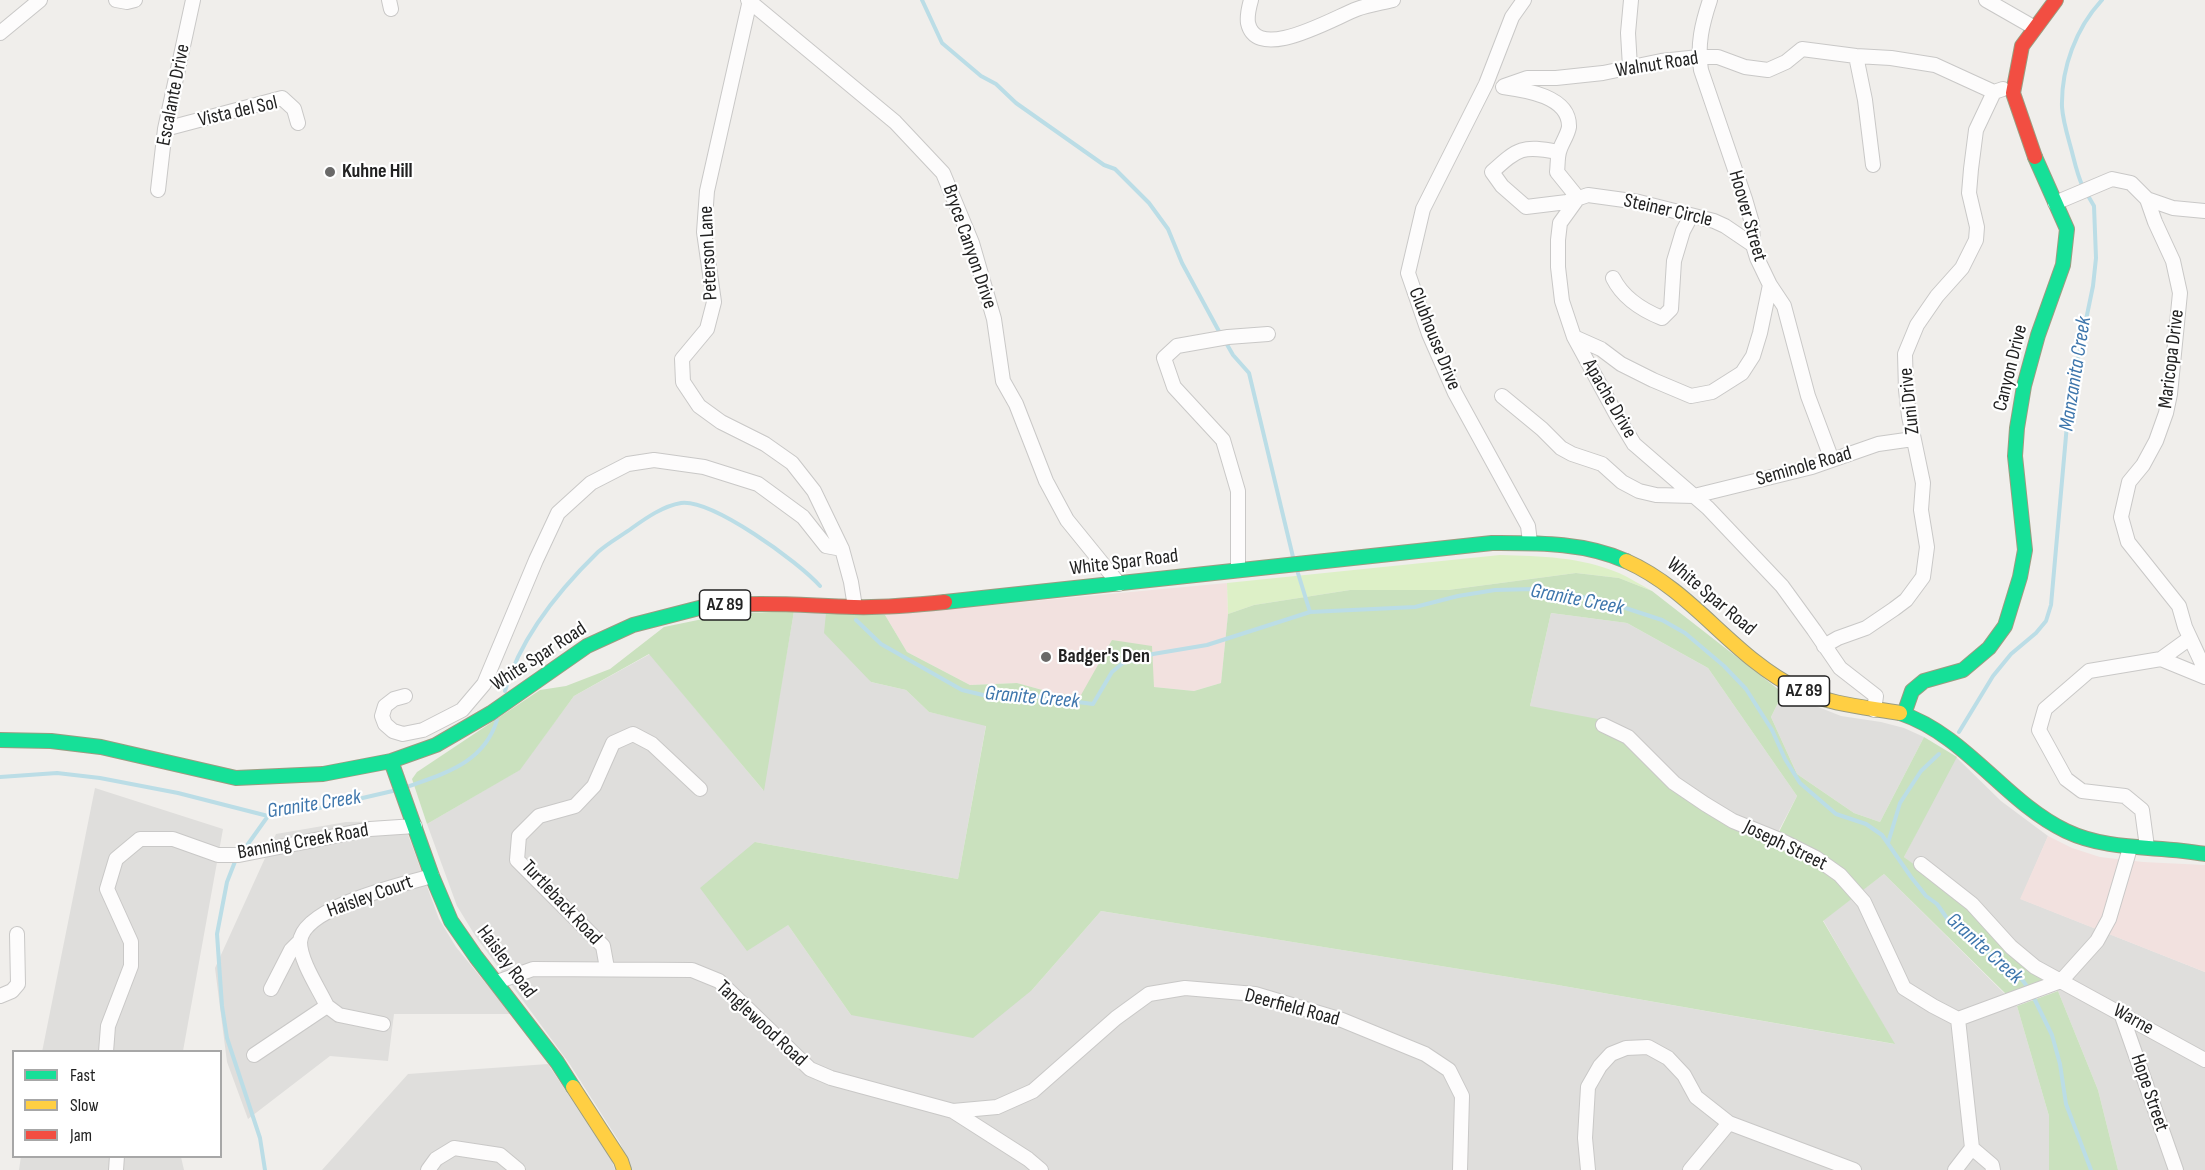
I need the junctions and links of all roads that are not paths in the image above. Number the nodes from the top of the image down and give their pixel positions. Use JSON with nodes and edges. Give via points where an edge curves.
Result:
{"nodes":[{"id":1,"x":40,"y":0,"type":"edge"},
{"id":2,"x":116,"y":0,"type":"edge"},
{"id":3,"x":135,"y":0,"type":"edge"},
{"id":4,"x":193,"y":0,"type":"edge"},
{"id":5,"x":1251,"y":0,"type":"edge"},
{"id":6,"x":1393,"y":0,"type":"edge"},
{"id":7,"x":1524,"y":0,"type":"edge"},
{"id":8,"x":1631,"y":0,"type":"edge"},
{"id":9,"x":1710,"y":0,"type":"edge"},
{"id":10,"x":1986,"y":0,"type":"edge"},
{"id":11,"x":2056,"y":0,"type":"edge"},
{"id":12,"x":749,"y":1,"type":"edge"},
{"id":13,"x":2035,"y":28,"type":"junction"},
{"id":14,"x":0,"y":33,"type":"edge"},
{"id":15,"x":1856,"y":56,"type":"junction"},
{"id":16,"x":1699,"y":57,"type":"junction"},
{"id":17,"x":1630,"y":67,"type":"junction"},
{"id":18,"x":1486,"y":84,"type":"junction"},
{"id":19,"x":1503,"y":87,"type":"junction"},
{"id":20,"x":2014,"y":87,"type":"junction"},
{"id":21,"x":1994,"y":92,"type":"junction"},
{"id":22,"x":298,"y":123,"type":"dead end"},
{"id":23,"x":165,"y":129,"type":"junction"},
{"id":24,"x":1558,"y":152,"type":"junction"},
{"id":25,"x":1873,"y":165,"type":"dead end"},
{"id":26,"x":158,"y":190,"type":"dead end"},
{"id":27,"x":1578,"y":198,"type":"junction"},
{"id":28,"x":2147,"y":199,"type":"junction"},
{"id":29,"x":2055,"y":203,"type":"junction"},
{"id":30,"x":2205,"y":211,"type":"edge"},
{"id":31,"x":1691,"y":216,"type":"junction"},
{"id":32,"x":1753,"y":245,"type":"junction"},
{"id":33,"x":1613,"y":278,"type":"dead end"},
{"id":34,"x":1770,"y":285,"type":"junction"},
{"id":35,"x":1268,"y":334,"type":"dead end"},
{"id":36,"x":1574,"y":337,"type":"junction"},
{"id":37,"x":1503,"y":396,"type":"dead end"},
{"id":38,"x":1913,"y":439,"type":"junction"},
{"id":39,"x":1832,"y":460,"type":"junction"},
{"id":40,"x":1694,"y":496,"type":"junction"},
{"id":41,"x":1530,"y":542,"type":"junction"},
{"id":42,"x":842,"y":549,"type":"junction"},
{"id":43,"x":1238,"y":569,"type":"junction"},
{"id":44,"x":1119,"y":584,"type":"junction"},
{"id":45,"x":855,"y":606,"type":"junction"},
{"id":46,"x":2190,"y":638,"type":"junction"},
{"id":47,"x":1824,"y":646,"type":"junction"},
{"id":48,"x":2161,"y":659,"type":"junction"},
{"id":49,"x":2205,"y":670,"type":"edge"},
{"id":50,"x":2205,"y":677,"type":"edge"},
{"id":51,"x":405,"y":696,"type":"dead end"},
{"id":52,"x":1874,"y":710,"type":"junction"},
{"id":53,"x":1904,"y":714,"type":"junction"},
{"id":54,"x":1603,"y":725,"type":"dead end"},
{"id":55,"x":0,"y":740,"type":"edge"},
{"id":56,"x":391,"y":761,"type":"junction"},
{"id":57,"x":700,"y":789,"type":"dead end"},
{"id":58,"x":415,"y":826,"type":"junction"},
{"id":59,"x":2147,"y":847,"type":"junction"},
{"id":60,"x":2130,"y":848,"type":"junction"},
{"id":61,"x":2205,"y":854,"type":"edge"},
{"id":62,"x":1921,"y":864,"type":"dead end"},
{"id":63,"x":432,"y":876,"type":"junction"},
{"id":64,"x":17,"y":934,"type":"dead end"},
{"id":65,"x":300,"y":941,"type":"junction"},
{"id":66,"x":607,"y":968,"type":"junction"},
{"id":67,"x":2061,"y":981,"type":"junction"},
{"id":68,"x":497,"y":982,"type":"junction"},
{"id":69,"x":271,"y":989,"type":"dead end"},
{"id":70,"x":0,"y":996,"type":"edge"},
{"id":71,"x":327,"y":1006,"type":"junction"},
{"id":72,"x":2122,"y":1016,"type":"junction"},
{"id":73,"x":1959,"y":1019,"type":"junction"},
{"id":74,"x":383,"y":1024,"type":"dead end"},
{"id":75,"x":106,"y":1050,"type":"edge"},
{"id":76,"x":254,"y":1055,"type":"dead end"},
{"id":77,"x":2205,"y":1060,"type":"edge"},
{"id":78,"x":953,"y":1111,"type":"junction"},
{"id":79,"x":1729,"y":1123,"type":"junction"},
{"id":80,"x":1972,"y":1148,"type":"junction"},
{"id":81,"x":428,"y":1170,"type":"edge"},
{"id":82,"x":518,"y":1170,"type":"edge"},
{"id":83,"x":624,"y":1170,"type":"edge"},
{"id":84,"x":1041,"y":1170,"type":"edge"},
{"id":85,"x":1460,"y":1170,"type":"edge"},
{"id":86,"x":1588,"y":1170,"type":"edge"},
{"id":87,"x":1690,"y":1170,"type":"edge"},
{"id":88,"x":1854,"y":1170,"type":"edge"},
{"id":89,"x":1955,"y":1170,"type":"edge"},
{"id":90,"x":1993,"y":1170,"type":"edge"},
{"id":91,"x":2176,"y":1170,"type":"edge"}],
"edges":[{"from":1,"to":14,"type":"street"},
{"from":2,"to":3,"type":"street"},
{"from":4,"to":23,"type":"street","name":"Escalante Drive"},
{"from":5,"to":6,"type":"street","via":[[1248,24],[1258,38],[1268,41]]},
{"from":7,"to":18,"type":"street","name":"Clubhouse Drive","via":[[1512,17]]},
{"from":8,"to":17,"type":"street"},
{"from":9,"to":16,"type":"street","name":"Hoover Street","via":[[1701,28]]},
{"from":10,"to":13,"type":"street"},
{"from":11,"to":13,"type":"main road","name":"Canyon Drive"},
{"from":12,"to":42,"type":"street","name":"Peterson Lane","via":[[707,191],[704,232],[714,302],[707,329],[682,359],[683,382],[699,406],[792,463],[814,491]]},
{"from":12,"to":44,"type":"street","name":"Bryce Canyon Drive","via":[[895,122],[943,173],[972,243],[994,319],[1003,381],[1067,520]]},
{"from":13,"to":20,"type":"main road","name":"Canyon Drive","via":[[2022,46]]},
{"from":15,"to":16,"type":"street","name":"Walnut Road","via":[[1802,49],[1768,70],[1718,57]]},
{"from":15,"to":21,"type":"street","name":"Walnut Road","via":[[1935,65]]},
{"from":15,"to":25,"type":"street"},
{"from":16,"to":17,"type":"street","name":"Walnut Road"},
{"from":16,"to":32,"type":"street","name":"Hoover Street","via":[[1752,223]]},
{"from":17,"to":19,"type":"street","name":"Walnut Road","via":[[1603,73],[1527,78]]},
{"from":18,"to":19,"type":"street","name":"Walnut Road"},
{"from":18,"to":41,"type":"street","name":"Clubhouse Drive","via":[[1423,209],[1408,273],[1455,393],[1528,526]]},
{"from":19,"to":24,"type":"street","via":[[1530,91],[1556,102],[1569,128]]},
{"from":20,"to":21,"type":"street"},
{"from":20,"to":29,"type":"main road","name":"Canyon Drive","via":[[2017,109]]},
{"from":21,"to":38,"type":"street","name":"Zuni Drive","via":[[1976,130],[1971,169],[1969,193],[1976,240],[1962,268],[1917,325],[1905,354]]},
{"from":22,"to":23,"type":"street","name":"Vista del Sol","via":[[294,109],[282,98]]},
{"from":23,"to":26,"type":"street","name":"Escalante Drive"},
{"from":24,"to":27,"type":"street","via":[[1557,172]]},
{"from":24,"to":27,"type":"street","name":"Steiner Circle","via":[[1522,149],[1492,172],[1526,207]]},
{"from":27,"to":31,"type":"street","name":"Steiner Circle","via":[[1588,195],[1639,202]]},
{"from":27,"to":36,"type":"street","name":"Apache Drive","via":[[1560,223],[1558,240],[1562,301]]},
{"from":28,"to":29,"type":"street","via":[[2131,183],[2112,179]]},
{"from":28,"to":30,"type":"street","via":[[2173,208]]},
{"from":28,"to":46,"type":"street","name":"Maricopa Drive","via":[[2172,261],[2180,293],[2166,413],[2156,441],[2129,482],[2121,516],[2128,542],[2179,606]]},
{"from":29,"to":53,"type":"main road","name":"Canyon Drive","via":[[2067,230],[2063,265],[2038,334],[2017,428],[2015,456],[2025,550],[2011,609],[2005,626],[1989,648],[1963,670],[1924,681],[1912,691]]},
{"from":31,"to":32,"type":"street","name":"Steiner Circle","via":[[1720,223]]},
{"from":31,"to":33,"type":"street","via":[[1674,261],[1671,309],[1662,318],[1620,291]]},
{"from":32,"to":34,"type":"street","name":"Hoover Street"},
{"from":34,"to":36,"type":"street","via":[[1753,356],[1742,374],[1712,392],[1691,396]]},
{"from":34,"to":39,"type":"street","name":"Hoover Street","via":[[1784,306],[1808,396]]},
{"from":35,"to":43,"type":"street","via":[[1178,346],[1164,358],[1174,387],[1223,440],[1238,491]]},
{"from":36,"to":40,"type":"street","name":"Apache Drive","via":[[1634,444]]},
{"from":37,"to":40,"type":"street","name":"Seminole Road","via":[[1561,448],[1602,464],[1639,491]]},
{"from":38,"to":39,"type":"street","name":"Seminole Road","via":[[1878,444]]},
{"from":38,"to":47,"type":"street","name":"Zuni Drive","via":[[1923,483],[1923,577],[1894,609],[1866,628]]},
{"from":39,"to":40,"type":"street","name":"Seminole Road"},
{"from":40,"to":47,"type":"street","name":"Apache Drive","via":[[1782,586]]},
{"from":41,"to":43,"type":"main road","name":"White Spar Road","number":"AZ 89"},
{"from":41,"to":52,"type":"main road","name":"White Spar Road","number":"AZ 89","via":[[1580,546],[1633,562],[1684,596],[1788,684],[1827,702]]},
{"from":42,"to":45,"type":"street","name":"Peterson Lane"},
{"from":42,"to":51,"type":"street","via":[[826,546],[803,517],[758,484],[704,467],[654,460],[628,464],[591,483],[558,513],[484,684],[462,710],[423,730],[404,734],[393,731],[382,716],[385,706]]},
{"from":43,"to":44,"type":"main road","name":"White Spar Road","number":"AZ 89"},
{"from":44,"to":45,"type":"main road","name":"White Spar Road","number":"AZ 89","via":[[909,606]]},
{"from":45,"to":56,"type":"main road","name":"White Spar Road","number":"AZ 89","via":[[707,606],[633,625],[587,646],[491,713],[436,745]]},
{"from":46,"to":48,"type":"street"},
{"from":46,"to":49,"type":"street","name":"Maricopa Drive"},
{"from":47,"to":52,"type":"street","name":"Apache Drive","via":[[1840,668],[1876,696]]},
{"from":48,"to":50,"type":"street"},
{"from":48,"to":59,"type":"street","via":[[2090,671],[2045,709],[2039,730],[2066,779],[2082,791],[2125,796],[2142,810]]},
{"from":52,"to":53,"type":"main road","name":"White Spar Road","number":"AZ 89"},
{"from":53,"to":60,"type":"main road","name":"White Spar Road","number":"AZ 89","via":[[1965,753],[2039,817],[2085,839]]},
{"from":54,"to":73,"type":"street","name":"Joseph Street","via":[[1628,737],[1674,783],[1705,804],[1733,821],[1816,858],[1840,875],[1864,902],[1904,988]]},
{"from":55,"to":56,"type":"main road","name":"White Spar Road","number":"AZ 89","via":[[101,747],[236,778],[323,774]]},
{"from":56,"to":58,"type":"main road","name":"Haisley Road"},
{"from":57,"to":66,"type":"street","name":"Turtleback Road","via":[[652,744],[633,734],[613,742],[594,786],[575,806],[539,816],[519,836],[517,860],[603,946]]},
{"from":58,"to":63,"type":"main road","name":"Haisley Road"},
{"from":58,"to":75,"type":"street","name":"Banning Creek Road","via":[[370,829],[239,855],[218,855],[173,839],[140,839],[116,859],[107,889],[131,942],[131,966],[108,1026]]},
{"from":59,"to":60,"type":"main road","name":"White Spar Road","number":"AZ 89"},
{"from":59,"to":61,"type":"main road","name":"White Spar Road","number":"AZ 89"},
{"from":60,"to":67,"type":"street","via":[[2109,919],[2097,940]]},
{"from":62,"to":67,"type":"street","name":"Warne","via":[[1972,904],[2011,947]]},
{"from":63,"to":65,"type":"street","name":"Haisley Court","via":[[346,902],[319,915]]},
{"from":63,"to":68,"type":"main road","name":"Haisley Road","via":[[451,921]]},
{"from":64,"to":70,"type":"street","via":[[18,984]]},
{"from":65,"to":69,"type":"street","name":"Haisley Court","via":[[291,950]]},
{"from":65,"to":71,"type":"street","via":[[309,973]]},
{"from":66,"to":68,"type":"street","name":"Tanglewood Road","via":[[533,969]]},
{"from":66,"to":78,"type":"street","name":"Tanglewood Road","via":[[692,970],[719,981],[810,1069]]},
{"from":67,"to":72,"type":"street","name":"Warne"},
{"from":67,"to":73,"type":"street"},
{"from":68,"to":83,"type":"main road","name":"Haisley Road","via":[[557,1062]]},
{"from":71,"to":74,"type":"street","via":[[339,1015]]},
{"from":71,"to":76,"type":"street"},
{"from":72,"to":77,"type":"street","name":"Warne"},
{"from":72,"to":91,"type":"street","name":"Hope Street"},
{"from":73,"to":80,"type":"street"},
{"from":78,"to":84,"type":"street","name":"Tanglewood Road"},
{"from":78,"to":85,"type":"street","name":"Deerfield Road","via":[[997,1107],[1033,1090],[1149,994],[1185,988],[1255,994],[1342,1020],[1425,1054],[1449,1070],[1462,1096]]},
{"from":79,"to":86,"type":"street","via":[[1696,1097],[1684,1075],[1668,1058],[1648,1047],[1611,1053],[1588,1087]]},
{"from":79,"to":87,"type":"street"},
{"from":79,"to":88,"type":"street"},
{"from":80,"to":89,"type":"street"},
{"from":80,"to":90,"type":"street"},
{"from":81,"to":82,"type":"street","via":[[436,1159],[454,1148],[500,1155]]}]}
